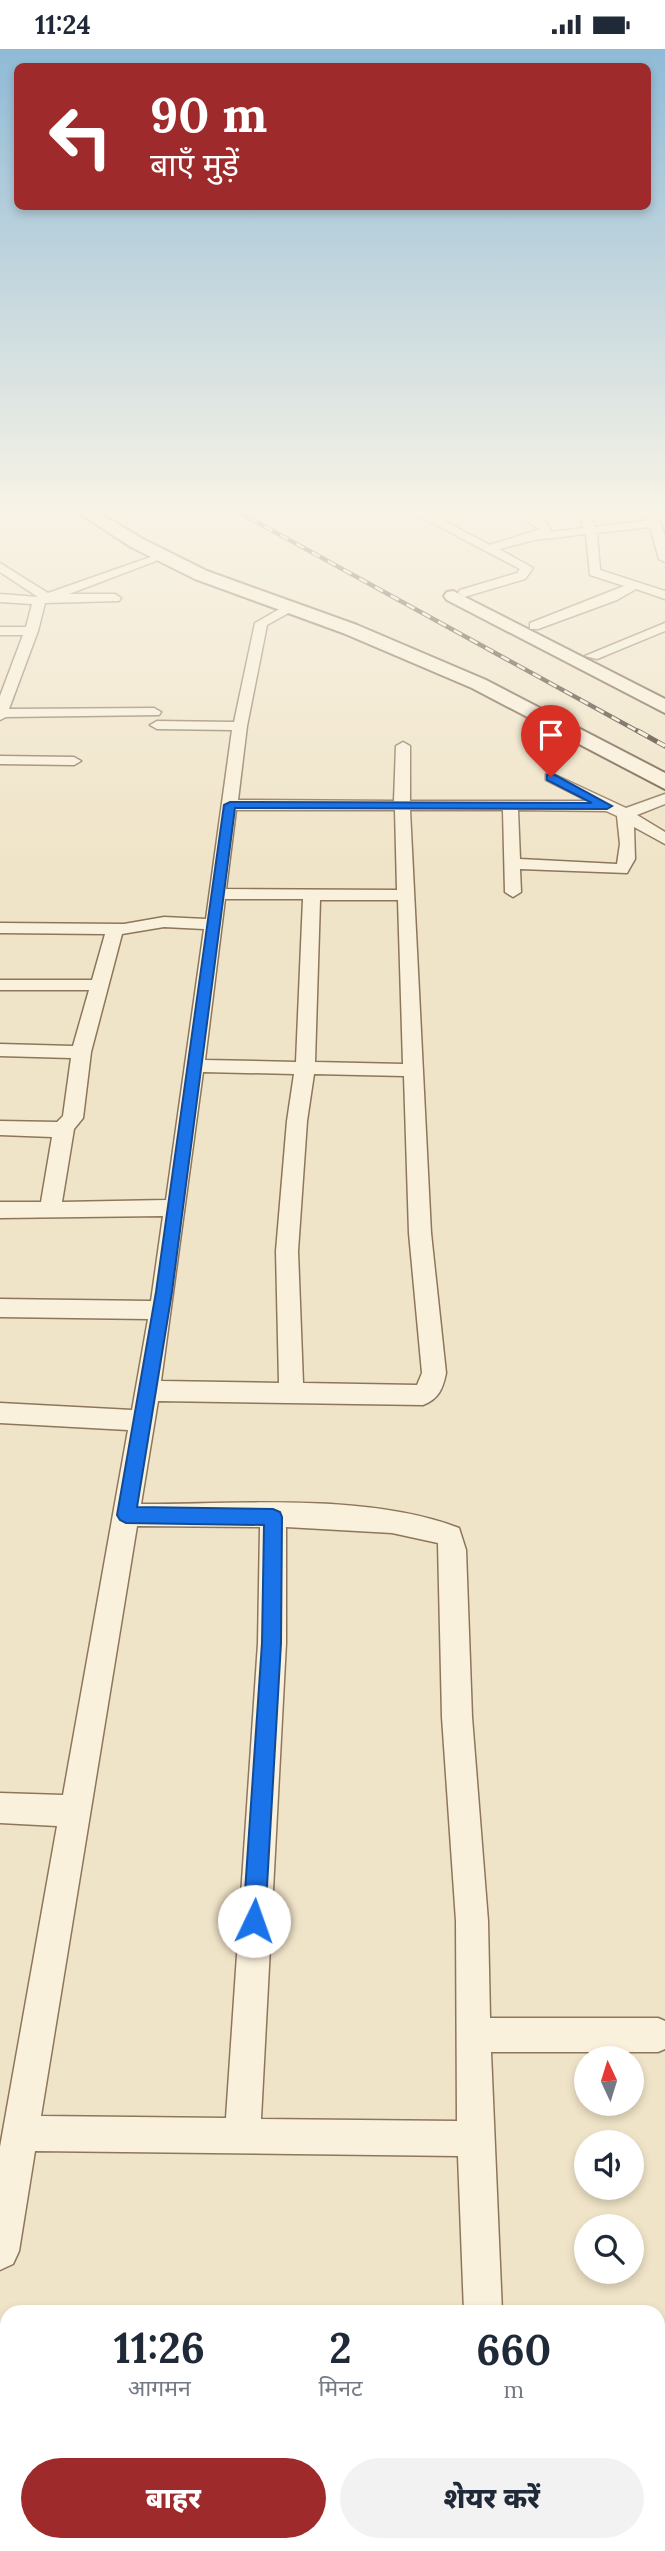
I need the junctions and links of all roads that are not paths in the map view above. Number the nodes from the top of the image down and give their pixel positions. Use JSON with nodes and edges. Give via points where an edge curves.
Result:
{"nodes":[{"id":1,"x":35,"y":626,"type":"edge"},
{"id":2,"x":260,"y":626,"type":"edge"},
{"id":3,"x":336,"y":626,"type":"edge"},
{"id":4,"x":510,"y":626,"type":"edge"},
{"id":5,"x":534,"y":626,"type":"edge"},
{"id":6,"x":665,"y":627,"type":"edge"},
{"id":7,"x":0,"y":631,"type":"edge"},
{"id":8,"x":33,"y":631,"type":"junction"},
{"id":9,"x":592,"y":656,"type":"junction"},
{"id":10,"x":0,"y":670,"type":"edge"},
{"id":11,"x":15,"y":670,"type":"junction"},
{"id":12,"x":479,"y":684,"type":"junction"},
{"id":13,"x":665,"y":695,"type":"edge"},
{"id":14,"x":665,"y":707,"type":"edge"},
{"id":15,"x":0,"y":714,"type":"edge"},
{"id":16,"x":240,"y":726,"type":"junction"},
{"id":17,"x":403,"y":746,"type":"dead end"},
{"id":18,"x":0,"y":760,"type":"edge"},
{"id":19,"x":74,"y":761,"type":"dead end"},
{"id":20,"x":665,"y":764,"type":"edge"},
{"id":21,"x":551,"y":777,"type":"dead end"},
{"id":22,"x":665,"y":782,"type":"edge"},
{"id":23,"x":665,"y":799,"type":"edge"},
{"id":24,"x":510,"y":804,"type":"junction"},
{"id":25,"x":230,"y":805,"type":"junction"},
{"id":26,"x":402,"y":805,"type":"junction"},
{"id":27,"x":607,"y":806,"type":"junction"},
{"id":28,"x":625,"y":814,"type":"junction"},
{"id":29,"x":665,"y":838,"type":"edge"},
{"id":30,"x":510,"y":863,"type":"junction"},
{"id":31,"x":513,"y":891,"type":"dead end"},
{"id":32,"x":217,"y":894,"type":"junction"},
{"id":33,"x":312,"y":895,"type":"junction"},
{"id":34,"x":407,"y":895,"type":"junction"},
{"id":35,"x":213,"y":924,"type":"junction"},
{"id":36,"x":115,"y":929,"type":"junction"},
{"id":37,"x":1,"y":931,"type":"edge"},
{"id":38,"x":0,"y":985,"type":"edge"},
{"id":39,"x":100,"y":985,"type":"junction"},
{"id":40,"x":0,"y":1050,"type":"edge"},
{"id":41,"x":81,"y":1052,"type":"junction"},
{"id":42,"x":193,"y":1066,"type":"junction"},
{"id":43,"x":305,"y":1068,"type":"junction"},
{"id":44,"x":414,"y":1070,"type":"junction"},
{"id":45,"x":64,"y":1127,"type":"junction"},
{"id":46,"x":0,"y":1128,"type":"edge"},
{"id":47,"x":175,"y":1208,"type":"junction"},
{"id":48,"x":0,"y":1210,"type":"edge"},
{"id":49,"x":50,"y":1210,"type":"junction"},
{"id":50,"x":0,"y":1308,"type":"edge"},
{"id":51,"x":161,"y":1310,"type":"junction"},
{"id":52,"x":148,"y":1391,"type":"junction"},
{"id":53,"x":291,"y":1394,"type":"junction"},
{"id":54,"x":0,"y":1413,"type":"edge"},
{"id":55,"x":142,"y":1420,"type":"junction"},
{"id":56,"x":126,"y":1515,"type":"junction"},
{"id":57,"x":273,"y":1517,"type":"junction"},
{"id":58,"x":0,"y":1808,"type":"edge"},
{"id":59,"x":75,"y":1811,"type":"junction"},
{"id":60,"x":473,"y":2035,"type":"junction"},
{"id":61,"x":658,"y":2035,"type":"dead end"},
{"id":62,"x":20,"y":2133,"type":"junction"},
{"id":63,"x":242,"y":2137,"type":"junction"},
{"id":64,"x":475,"y":2139,"type":"junction"},
{"id":65,"x":0,"y":2251,"type":"edge"},
{"id":66,"x":483,"y":2305,"type":"edge"}],
"edges":[{"from":1,"to":8,"type":"street"},
{"from":2,"to":16,"type":"street"},
{"from":3,"to":12,"type":"main road"},
{"from":4,"to":14,"type":"main road"},
{"from":5,"to":9,"type":"main road"},
{"from":6,"to":9,"type":"street"},
{"from":7,"to":8,"type":"street"},
{"from":8,"to":11,"type":"street"},
{"from":9,"to":13,"type":"main road"},
{"from":10,"to":11,"type":"street"},
{"from":11,"to":15,"type":"street"},
{"from":12,"to":20,"type":"main road","via":[[534,696]]},
{"from":12,"to":22,"type":"main road"},
{"from":15,"to":16,"type":"street","via":[[155,718]]},
{"from":16,"to":25,"type":"street"},
{"from":17,"to":26,"type":"street"},
{"from":18,"to":19,"type":"street"},
{"from":21,"to":27,"type":"street"},
{"from":23,"to":28,"type":"street"},
{"from":24,"to":26,"type":"street"},
{"from":24,"to":27,"type":"street"},
{"from":24,"to":30,"type":"street"},
{"from":25,"to":26,"type":"street"},
{"from":25,"to":32,"type":"street"},
{"from":26,"to":34,"type":"street"},
{"from":27,"to":28,"type":"street"},
{"from":28,"to":29,"type":"street"},
{"from":28,"to":30,"type":"street","via":[[628,856],[627,866],[621,870]]},
{"from":30,"to":31,"type":"street"},
{"from":32,"to":33,"type":"street"},
{"from":32,"to":35,"type":"street"},
{"from":33,"to":34,"type":"street"},
{"from":33,"to":43,"type":"street"},
{"from":34,"to":44,"type":"street"},
{"from":35,"to":36,"type":"street","via":[[164,922]]},
{"from":35,"to":42,"type":"street"},
{"from":36,"to":37,"type":"street"},
{"from":36,"to":39,"type":"street"},
{"from":38,"to":39,"type":"street"},
{"from":39,"to":41,"type":"street"},
{"from":40,"to":41,"type":"street"},
{"from":41,"to":45,"type":"street","via":[[72,1118]]},
{"from":42,"to":43,"type":"street"},
{"from":42,"to":47,"type":"street"},
{"from":43,"to":44,"type":"street"},
{"from":43,"to":53,"type":"street","via":[[286,1251]]},
{"from":44,"to":53,"type":"street","via":[[420,1233],[434,1373],[431,1387],[423,1395]]},
{"from":45,"to":46,"type":"street"},
{"from":45,"to":49,"type":"street"},
{"from":47,"to":49,"type":"street"},
{"from":47,"to":51,"type":"street"},
{"from":48,"to":49,"type":"street"},
{"from":50,"to":51,"type":"street"},
{"from":51,"to":52,"type":"street"},
{"from":52,"to":53,"type":"street"},
{"from":52,"to":55,"type":"street"},
{"from":54,"to":55,"type":"street"},
{"from":55,"to":56,"type":"street"},
{"from":56,"to":57,"type":"street"},
{"from":56,"to":59,"type":"street"},
{"from":57,"to":60,"type":"street","via":[[418,1525],[450,1536],[472,1921]]},
{"from":57,"to":63,"type":"street","via":[[272,1643]]},
{"from":58,"to":59,"type":"street"},
{"from":59,"to":62,"type":"street"},
{"from":60,"to":61,"type":"street"},
{"from":60,"to":64,"type":"street"},
{"from":62,"to":63,"type":"street"},
{"from":62,"to":65,"type":"street"},
{"from":63,"to":64,"type":"street"},
{"from":64,"to":66,"type":"street"}]}
